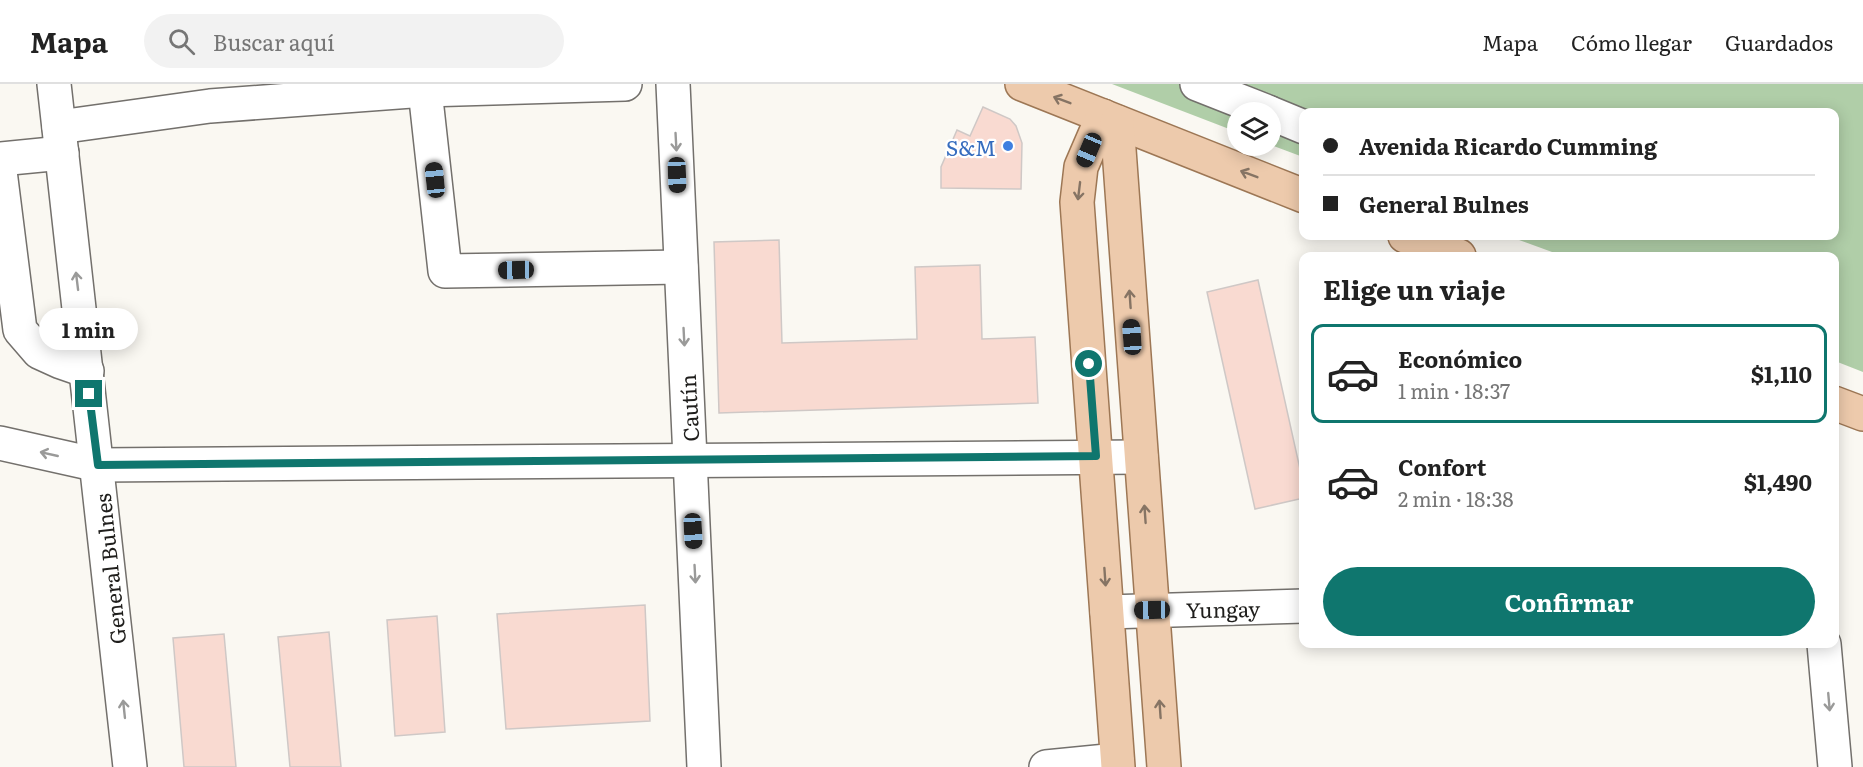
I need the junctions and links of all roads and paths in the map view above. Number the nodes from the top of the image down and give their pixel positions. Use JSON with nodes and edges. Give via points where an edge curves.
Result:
{"nodes":[{"id":1,"x":54,"y":84,"type":"edge"},
{"id":2,"x":625,"y":84,"type":"edge"},
{"id":3,"x":673,"y":84,"type":"edge"},
{"id":4,"x":1022,"y":84,"type":"edge"},
{"id":5,"x":1197,"y":84,"type":"edge"},
{"id":6,"x":426,"y":87,"type":"edge"},
{"id":7,"x":210,"y":95,"type":"edge"},
{"id":8,"x":1242,"y":102,"type":"edge"},
{"id":9,"x":1281,"y":118,"type":"edge"},
{"id":10,"x":1110,"y":119,"type":"junction"},
{"id":11,"x":1299,"y":125,"type":"edge"},
{"id":12,"x":60,"y":140,"type":"junction"},
{"id":13,"x":0,"y":159,"type":"edge"},
{"id":14,"x":0,"y":171,"type":"edge"},
{"id":15,"x":1299,"y":194,"type":"edge"},
{"id":16,"x":1416,"y":240,"type":"edge"},
{"id":17,"x":1448,"y":252,"type":"edge"},
{"id":18,"x":681,"y":267,"type":"junction"},
{"id":19,"x":87,"y":371,"type":"junction"},
{"id":20,"x":1839,"y":405,"type":"edge"},
{"id":21,"x":1863,"y":414,"type":"edge"},
{"id":22,"x":0,"y":443,"type":"edge"},
{"id":23,"x":1096,"y":456,"type":"junction"},
{"id":24,"x":1141,"y":456,"type":"junction"},
{"id":25,"x":690,"y":460,"type":"junction"},
{"id":26,"x":98,"y":465,"type":"junction"},
{"id":27,"x":1299,"y":606,"type":"edge"},
{"id":28,"x":1152,"y":610,"type":"junction"},
{"id":29,"x":1107,"y":612,"type":"junction"},
{"id":30,"x":1824,"y":648,"type":"edge"},
{"id":31,"x":1118,"y":763,"type":"edge"},
{"id":32,"x":130,"y":767,"type":"edge"},
{"id":33,"x":704,"y":767,"type":"edge"},
{"id":34,"x":1046,"y":767,"type":"edge"},
{"id":35,"x":1164,"y":767,"type":"edge"},
{"id":36,"x":1835,"y":767,"type":"edge"}],
"edges":[{"from":1,"to":12,"type":"street","name":"General Bulnes"},
{"from":2,"to":6,"type":"street"},
{"from":3,"to":18,"type":"street","name":"Cautín","one_way":true},
{"from":10,"to":4,"type":"main road","one_way":true},
{"from":5,"to":8,"type":"street"},
{"from":6,"to":7,"type":"street"},
{"from":6,"to":18,"type":"street","via":[[445,271]]},
{"from":7,"to":12,"type":"street"},
{"from":9,"to":11,"type":"street"},
{"from":15,"to":10,"type":"main road","one_way":true},
{"from":10,"to":23,"type":"main road","one_way":true,"via":[[1081,167],[1077,202]]},
{"from":24,"to":10,"type":"main road","one_way":true},
{"from":12,"to":13,"type":"street"},
{"from":19,"to":12,"type":"street","name":"General Bulnes","one_way":true},
{"from":14,"to":19,"type":"street","via":[[20,330],[39,352]]},
{"from":16,"to":17,"type":"main road"},
{"from":18,"to":25,"type":"street","name":"Cautín","one_way":true},
{"from":19,"to":26,"type":"street","name":"General Bulnes"},
{"from":20,"to":21,"type":"main road"},
{"from":26,"to":22,"type":"street","one_way":true},
{"from":23,"to":24,"type":"street"},
{"from":23,"to":25,"type":"street"},
{"from":23,"to":29,"type":"main road","one_way":true},
{"from":28,"to":24,"type":"main road","one_way":true},
{"from":25,"to":26,"type":"street"},
{"from":25,"to":33,"type":"street","name":"Cautín","one_way":true},
{"from":32,"to":26,"type":"street","name":"General Bulnes","one_way":true},
{"from":27,"to":28,"type":"street","name":"Yungay"},
{"from":28,"to":29,"type":"street","name":"Yungay"},
{"from":35,"to":28,"type":"main road","one_way":true},
{"from":29,"to":31,"type":"main road"},
{"from":30,"to":36,"type":"street","one_way":true},
{"from":31,"to":34,"type":"street"}]}
